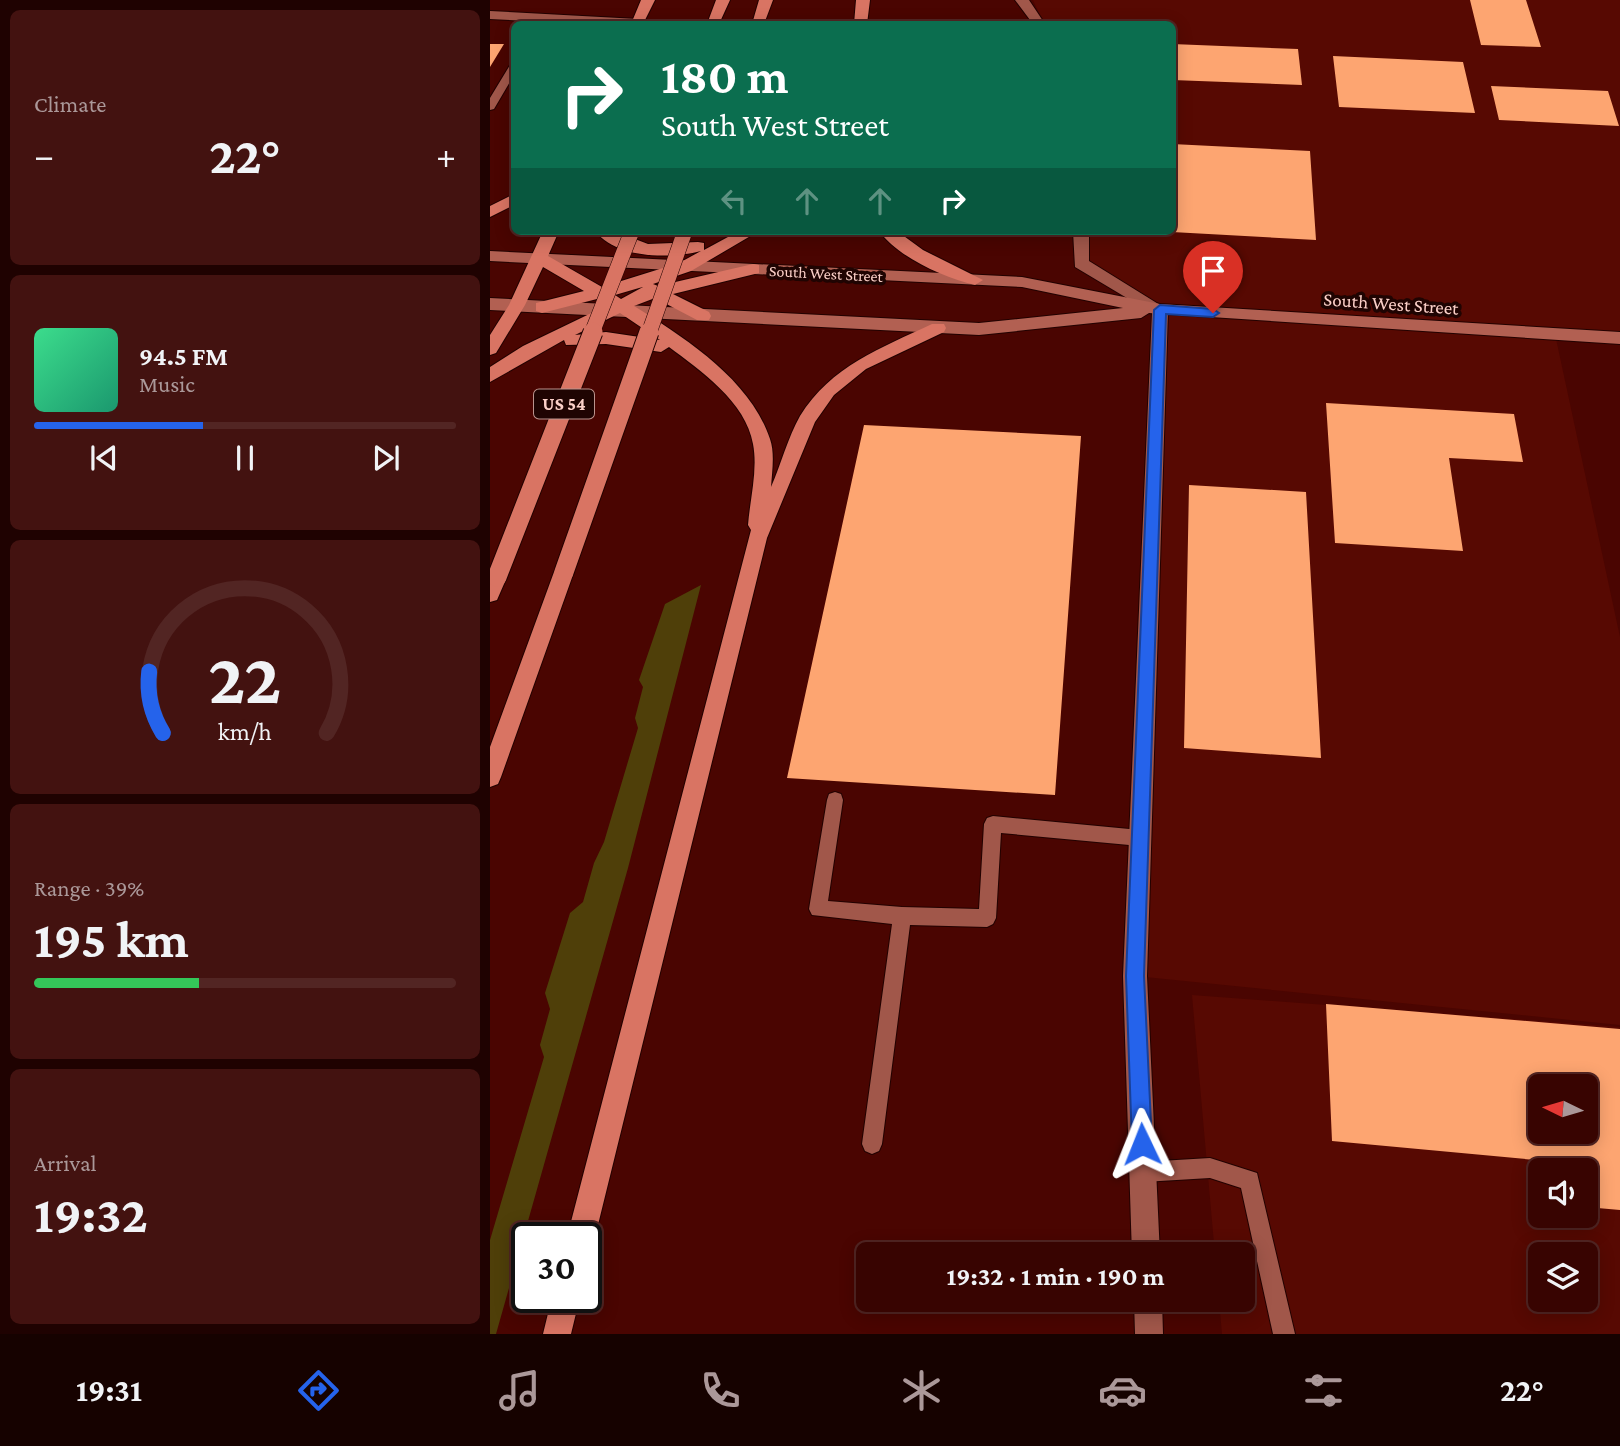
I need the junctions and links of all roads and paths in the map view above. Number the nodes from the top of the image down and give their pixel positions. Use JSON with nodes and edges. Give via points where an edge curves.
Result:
{"nodes":[{"id":1,"x":648,"y":0,"type":"edge"},
{"id":2,"x":723,"y":0,"type":"edge"},
{"id":3,"x":766,"y":0,"type":"edge"},
{"id":4,"x":863,"y":0,"type":"edge"},
{"id":5,"x":1023,"y":0,"type":"edge"},
{"id":6,"x":490,"y":15,"type":"edge"},
{"id":7,"x":542,"y":21,"type":"edge"},
{"id":8,"x":639,"y":21,"type":"edge"},
{"id":9,"x":714,"y":21,"type":"edge"},
{"id":10,"x":759,"y":21,"type":"edge"},
{"id":11,"x":861,"y":21,"type":"edge"},
{"id":12,"x":1036,"y":21,"type":"edge"},
{"id":13,"x":511,"y":72,"type":"edge"},
{"id":14,"x":490,"y":107,"type":"edge"},
{"id":15,"x":511,"y":201,"type":"edge"},
{"id":16,"x":490,"y":212,"type":"edge"},
{"id":17,"x":549,"y":235,"type":"edge"},
{"id":18,"x":602,"y":235,"type":"edge"},
{"id":19,"x":607,"y":235,"type":"edge"},
{"id":20,"x":630,"y":235,"type":"edge"},
{"id":21,"x":684,"y":235,"type":"edge"},
{"id":22,"x":738,"y":235,"type":"edge"},
{"id":23,"x":743,"y":235,"type":"edge"},
{"id":24,"x":891,"y":235,"type":"edge"},
{"id":25,"x":1081,"y":235,"type":"edge"},
{"id":26,"x":490,"y":256,"type":"edge"},
{"id":27,"x":539,"y":258,"type":"junction"},
{"id":28,"x":618,"y":262,"type":"junction"},
{"id":29,"x":685,"y":267,"type":"junction"},
{"id":30,"x":753,"y":269,"type":"junction"},
{"id":31,"x":975,"y":280,"type":"junction"},
{"id":32,"x":639,"y":283,"type":"junction"},
{"id":33,"x":600,"y":292,"type":"junction"},
{"id":34,"x":655,"y":292,"type":"junction"},
{"id":35,"x":490,"y":304,"type":"edge"},
{"id":36,"x":517,"y":305,"type":"junction"},
{"id":37,"x":542,"y":307,"type":"junction"},
{"id":38,"x":618,"y":309,"type":"junction"},
{"id":39,"x":1160,"y":310,"type":"junction"},
{"id":40,"x":703,"y":316,"type":"junction"},
{"id":41,"x":938,"y":327,"type":"junction"},
{"id":42,"x":1620,"y":338,"type":"edge"},
{"id":43,"x":490,"y":349,"type":"edge"},
{"id":44,"x":681,"y":349,"type":"junction"},
{"id":45,"x":530,"y":350,"type":"junction"},
{"id":46,"x":490,"y":376,"type":"edge"},
{"id":47,"x":757,"y":538,"type":"junction"},
{"id":48,"x":494,"y":586,"type":"edge"},
{"id":49,"x":490,"y":776,"type":"edge"},
{"id":50,"x":835,"y":800,"type":"dead end"},
{"id":51,"x":1140,"y":838,"type":"junction"},
{"id":52,"x":902,"y":916,"type":"junction"},
{"id":53,"x":872,"y":1144,"type":"dead end"},
{"id":54,"x":1143,"y":1172,"type":"junction"},
{"id":55,"x":585,"y":1222,"type":"edge"},
{"id":56,"x":1146,"y":1242,"type":"edge"},
{"id":57,"x":1148,"y":1312,"type":"edge"},
{"id":58,"x":562,"y":1313,"type":"edge"},
{"id":59,"x":556,"y":1334,"type":"edge"},
{"id":60,"x":1149,"y":1334,"type":"edge"},
{"id":61,"x":1284,"y":1334,"type":"edge"}],
"edges":[{"from":1,"to":8,"type":"highway"},
{"from":2,"to":9,"type":"highway"},
{"from":3,"to":10,"type":"highway"},
{"from":4,"to":11,"type":"highway"},
{"from":5,"to":12,"type":"street"},
{"from":6,"to":7,"type":"street"},
{"from":13,"to":14,"type":"lane"},
{"from":15,"to":16,"type":"highway"},
{"from":17,"to":27,"type":"highway"},
{"from":18,"to":28,"type":"highway"},
{"from":19,"to":22,"type":"highway","via":[[621,243],[663,250]]},
{"from":20,"to":48,"type":"highway","number":"US 54","bridge":true},
{"from":21,"to":49,"type":"highway","number":"US 54","bridge":true},
{"from":23,"to":29,"type":"highway"},
{"from":24,"to":31,"type":"highway","via":[[928,262]]},
{"from":25,"to":39,"type":"street","via":[[1082,263]]},
{"from":26,"to":27,"type":"main road","name":"South West Street"},
{"from":27,"to":28,"type":"main road","name":"South West Street"},
{"from":27,"to":33,"type":"highway"},
{"from":27,"to":36,"type":"highway"},
{"from":28,"to":29,"type":"main road","name":"South West Street"},
{"from":28,"to":32,"type":"highway"},
{"from":29,"to":30,"type":"main road","name":"South West Street"},
{"from":29,"to":32,"type":"highway"},
{"from":30,"to":31,"type":"main road","name":"South West Street"},
{"from":30,"to":34,"type":"highway"},
{"from":31,"to":39,"type":"main road","name":"South West Street","via":[[1022,282]]},
{"from":32,"to":33,"type":"highway"},
{"from":32,"to":34,"type":"highway"},
{"from":33,"to":37,"type":"highway"},
{"from":33,"to":38,"type":"highway"},
{"from":34,"to":38,"type":"highway"},
{"from":34,"to":40,"type":"highway"},
{"from":35,"to":36,"type":"main road","name":"South West Street"},
{"from":36,"to":37,"type":"main road","name":"South West Street"},
{"from":36,"to":43,"type":"highway"},
{"from":37,"to":38,"type":"main road","name":"South West Street"},
{"from":38,"to":40,"type":"main road","name":"South West Street"},
{"from":38,"to":44,"type":"highway"},
{"from":38,"to":45,"type":"highway"},
{"from":39,"to":41,"type":"main road","name":"South West Street","via":[[979,330]]},
{"from":39,"to":42,"type":"main road","name":"South West Street"},
{"from":39,"to":51,"type":"street"},
{"from":40,"to":41,"type":"main road","name":"South West Street"},
{"from":41,"to":47,"type":"highway","via":[[860,365],[828,390],[807,420]]},
{"from":44,"to":45,"type":"highway","via":[[606,338]]},
{"from":44,"to":47,"type":"highway","via":[[733,391],[763,442]]},
{"from":45,"to":46,"type":"highway"},
{"from":47,"to":55,"type":"highway"},
{"from":50,"to":52,"type":"lane","via":[[818,909]]},
{"from":51,"to":52,"type":"lane","via":[[993,824],[986,918]]},
{"from":51,"to":54,"type":"street","via":[[1135,976]]},
{"from":52,"to":53,"type":"lane"},
{"from":54,"to":56,"type":"street"},
{"from":54,"to":61,"type":"lane","via":[[1210,1168],[1250,1180]]},
{"from":57,"to":60,"type":"street"},
{"from":58,"to":59,"type":"highway"}]}
